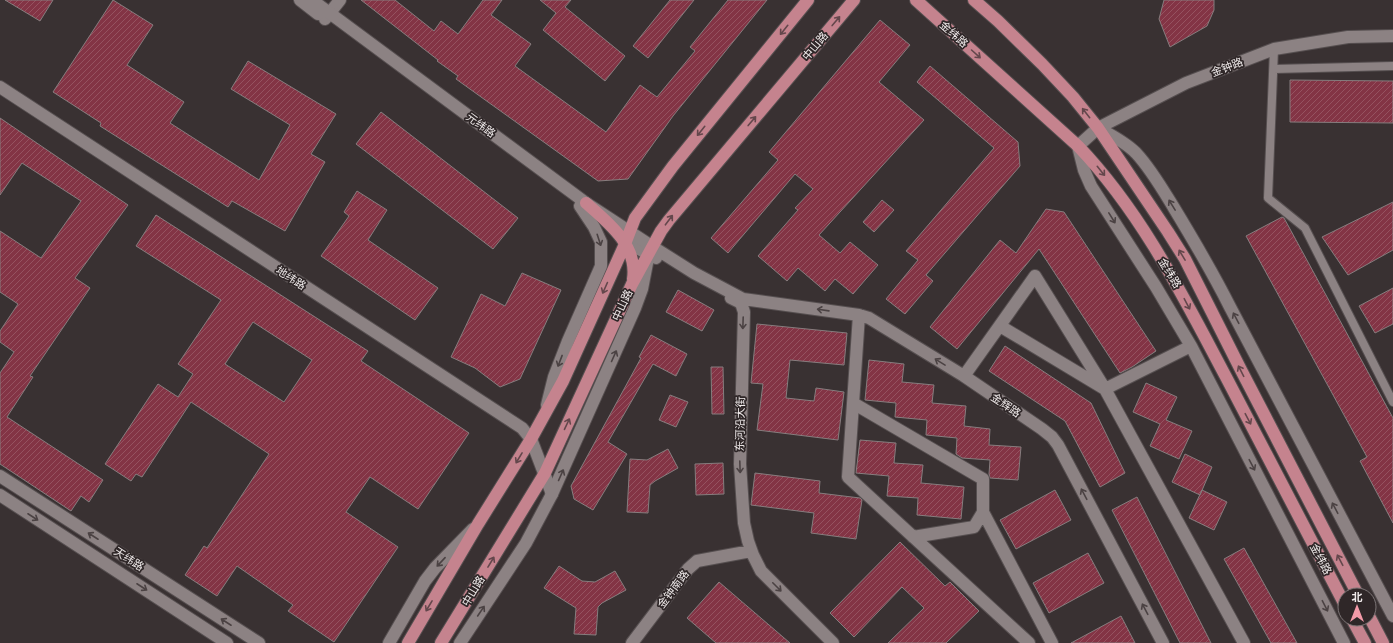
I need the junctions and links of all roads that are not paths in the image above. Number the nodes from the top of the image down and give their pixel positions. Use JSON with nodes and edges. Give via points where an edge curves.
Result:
{"nodes":[{"id":1,"x":300,"y":0,"type":"edge"},
{"id":2,"x":312,"y":0,"type":"edge"},
{"id":3,"x":340,"y":0,"type":"edge"},
{"id":4,"x":808,"y":0,"type":"edge"},
{"id":5,"x":854,"y":0,"type":"edge"},
{"id":6,"x":916,"y":0,"type":"edge"},
{"id":7,"x":974,"y":0,"type":"edge"},
{"id":8,"x":327,"y":16,"type":"junction"},
{"id":9,"x":1393,"y":36,"type":"edge"},
{"id":10,"x":1274,"y":49,"type":"junction"},
{"id":11,"x":1393,"y":66,"type":"edge"},
{"id":12,"x":1274,"y":69,"type":"junction"},
{"id":13,"x":0,"y":87,"type":"edge"},
{"id":14,"x":1098,"y":128,"type":"junction"},
{"id":15,"x":1078,"y":146,"type":"junction"},
{"id":16,"x":583,"y":205,"type":"junction"},
{"id":17,"x":625,"y":238,"type":"junction"},
{"id":18,"x":651,"y":250,"type":"junction"},
{"id":19,"x":632,"y":284,"type":"junction"},
{"id":20,"x":743,"y":299,"type":"joint"},
{"id":21,"x":860,"y":315,"type":"junction"},
{"id":22,"x":1000,"y":326,"type":"junction"},
{"id":23,"x":1191,"y":346,"type":"junction"},
{"id":24,"x":964,"y":376,"type":"junction"},
{"id":25,"x":1106,"y":389,"type":"junction"},
{"id":26,"x":1393,"y":402,"type":"edge"},
{"id":27,"x":853,"y":403,"type":"junction"},
{"id":28,"x":546,"y":412,"type":"junction"},
{"id":29,"x":530,"y":439,"type":"junction"},
{"id":30,"x":545,"y":473,"type":"junction"},
{"id":31,"x":0,"y":476,"type":"edge"},
{"id":32,"x":552,"y":494,"type":"junction"},
{"id":33,"x":0,"y":496,"type":"edge"},
{"id":34,"x":983,"y":512,"type":"junction"},
{"id":35,"x":478,"y":524,"type":"junction"},
{"id":36,"x":913,"y":537,"type":"junction"},
{"id":37,"x":751,"y":551,"type":"junction"},
{"id":38,"x":1354,"y":587,"type":"edge"},
{"id":39,"x":1337,"y":590,"type":"edge"},
{"id":40,"x":1393,"y":616,"type":"edge"},
{"id":41,"x":1356,"y":627,"type":"edge"},
{"id":42,"x":1375,"y":627,"type":"edge"},
{"id":43,"x":227,"y":643,"type":"edge"},
{"id":44,"x":259,"y":643,"type":"edge"},
{"id":45,"x":389,"y":643,"type":"edge"},
{"id":46,"x":408,"y":643,"type":"edge"},
{"id":47,"x":441,"y":643,"type":"edge"},
{"id":48,"x":460,"y":643,"type":"edge"},
{"id":49,"x":632,"y":643,"type":"edge"},
{"id":50,"x":833,"y":643,"type":"edge"},
{"id":51,"x":1029,"y":643,"type":"edge"},
{"id":52,"x":1052,"y":643,"type":"edge"},
{"id":53,"x":1163,"y":643,"type":"edge"},
{"id":54,"x":1244,"y":643,"type":"edge"},
{"id":55,"x":1344,"y":643,"type":"edge"},
{"id":56,"x":1365,"y":643,"type":"edge"},
{"id":57,"x":1383,"y":643,"type":"edge"}],
"edges":[{"from":1,"to":8,"type":"street","name":"元纬路"},
{"from":2,"to":8,"type":"street","name":"元纬路"},
{"from":3,"to":8,"type":"street"},
{"from":4,"to":17,"type":"main road","name":"中山路","one_way":true,"via":[[672,166],[635,218]]},
{"from":18,"to":5,"type":"main road","name":"中山路","one_way":true,"via":[[669,220]]},
{"from":6,"to":15,"type":"main road","name":"金纬路","one_way":true},
{"from":14,"to":7,"type":"main road","name":"金纬路","one_way":true,"via":[[1042,64]]},
{"from":8,"to":16,"type":"street","name":"元纬路"},
{"from":9,"to":10,"type":"street","name":"金钟路","via":[[1348,37]]},
{"from":10,"to":12,"type":"lane"},
{"from":10,"to":14,"type":"street","name":"金钟路","via":[[1186,83]]},
{"from":11,"to":12,"type":"lane"},
{"from":12,"to":26,"type":"lane","via":[[1268,198],[1305,228]]},
{"from":13,"to":29,"type":"street","name":"地纬路","via":[[522,428]]},
{"from":14,"to":15,"type":"street","name":"金钟路"},
{"from":38,"to":14,"type":"main road","name":"金纬路","one_way":true,"via":[[1185,259]]},
{"from":40,"to":14,"type":"street","one_way":true,"via":[[1197,246],[1151,172],[1136,153],[1120,140]]},
{"from":15,"to":23,"type":"street","one_way":true,"via":[[1091,186]]},
{"from":15,"to":39,"type":"main road","name":"金纬路","one_way":true,"via":[[1119,194],[1174,280]]},
{"from":16,"to":17,"type":"street","name":"元纬路"},
{"from":16,"to":28,"type":"street","one_way":true,"via":[[601,242],[601,266],[562,355]]},
{"from":17,"to":18,"type":"street","name":"东河沿大街"},
{"from":17,"to":19,"type":"main road","via":[[634,262]]},
{"from":17,"to":28,"type":"main road","name":"中山路","one_way":true,"via":[[563,381]]},
{"from":18,"to":19,"type":"main road","name":"中山路"},
{"from":18,"to":20,"type":"street","name":"东河沿大街"},
{"from":32,"to":18,"type":"street","one_way":true,"via":[[635,308]]},
{"from":18,"to":37,"type":"street","name":"东河沿大街","one_way":true,"via":[[741,303],[744,312],[740,464],[744,523]]},
{"from":30,"to":19,"type":"main road","name":"中山路","one_way":true},
{"from":21,"to":20,"type":"street","name":"金辉路","one_way":true},
{"from":24,"to":21,"type":"street","name":"金辉路","one_way":true},
{"from":21,"to":27,"type":"street"},
{"from":22,"to":24,"type":"street"},
{"from":22,"to":25,"type":"street"},
{"from":22,"to":25,"type":"street","via":[[1035,276]]},
{"from":23,"to":25,"type":"street"},
{"from":23,"to":55,"type":"street","one_way":true},
{"from":53,"to":24,"type":"street","name":"金辉路","one_way":true,"via":[[1058,445],[1042,429]]},
{"from":25,"to":54,"type":"street"},
{"from":27,"to":34,"type":"street","via":[[983,480]]},
{"from":27,"to":36,"type":"street","via":[[848,477]]},
{"from":28,"to":29,"type":"main road","name":"中山路"},
{"from":29,"to":30,"type":"street","name":"地纬路"},
{"from":29,"to":35,"type":"main road","name":"中山路","one_way":true},
{"from":30,"to":32,"type":"street","name":"地纬路"},
{"from":47,"to":30,"type":"main road","name":"中山路","one_way":true},
{"from":44,"to":31,"type":"street","name":"天纬路","one_way":true},
{"from":48,"to":32,"type":"street","one_way":true,"via":[[526,543]]},
{"from":33,"to":43,"type":"street","name":"天纬路","one_way":true},
{"from":34,"to":36,"type":"street","via":[[974,527]]},
{"from":34,"to":52,"type":"street"},
{"from":35,"to":45,"type":"street","one_way":true,"via":[[425,581]]},
{"from":35,"to":46,"type":"main road","name":"中山路","one_way":true},
{"from":36,"to":51,"type":"street"},
{"from":37,"to":49,"type":"street","name":"金钟南路","via":[[697,561],[688,569]]},
{"from":37,"to":50,"type":"street","name":"东河沿大街","one_way":true,"via":[[761,571]]},
{"from":41,"to":56,"type":"main road"},
{"from":42,"to":57,"type":"main road"}]}
